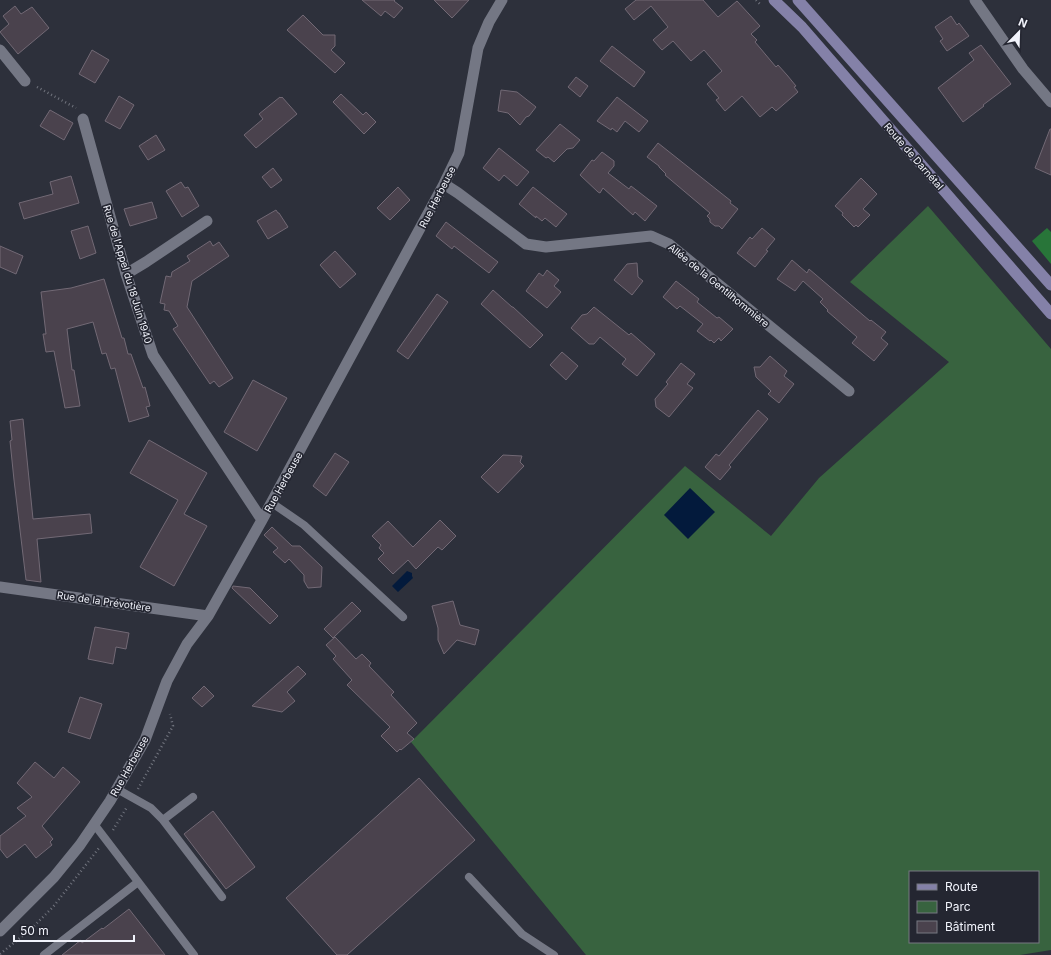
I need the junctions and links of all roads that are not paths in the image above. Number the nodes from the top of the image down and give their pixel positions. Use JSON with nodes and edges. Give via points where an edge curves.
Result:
{"nodes":[{"id":1,"x":501,"y":0,"type":"edge"},
{"id":2,"x":774,"y":0,"type":"edge"},
{"id":3,"x":798,"y":0,"type":"edge"},
{"id":4,"x":975,"y":0,"type":"edge"},
{"id":5,"x":0,"y":50,"type":"edge"},
{"id":6,"x":25,"y":80,"type":"road end"},
{"id":7,"x":1051,"y":102,"type":"edge"},
{"id":8,"x":82,"y":119,"type":"road end"},
{"id":9,"x":444,"y":184,"type":"junction"},
{"id":10,"x":208,"y":221,"type":"dead end"},
{"id":11,"x":126,"y":274,"type":"junction"},
{"id":12,"x":1051,"y":285,"type":"edge"},
{"id":13,"x":1051,"y":314,"type":"edge"},
{"id":14,"x":849,"y":391,"type":"dead end"},
{"id":15,"x":272,"y":503,"type":"junction"},
{"id":16,"x":262,"y":520,"type":"junction"},
{"id":17,"x":0,"y":587,"type":"edge"},
{"id":18,"x":208,"y":616,"type":"junction"},
{"id":19,"x":403,"y":617,"type":"dead end"},
{"id":20,"x":116,"y":789,"type":"junction"},
{"id":21,"x":193,"y":797,"type":"dead end"},
{"id":22,"x":163,"y":820,"type":"junction"},
{"id":23,"x":94,"y":824,"type":"junction"},
{"id":24,"x":469,"y":877,"type":"dead end"},
{"id":25,"x":138,"y":882,"type":"junction"},
{"id":26,"x":222,"y":897,"type":"dead end"},
{"id":27,"x":0,"y":931,"type":"edge"},
{"id":28,"x":44,"y":955,"type":"edge"},
{"id":29,"x":194,"y":955,"type":"edge"},
{"id":30,"x":554,"y":955,"type":"edge"}],
"edges":[{"from":1,"to":9,"type":"street","name":"Rue Herbeuse","via":[[478,48],[459,153]]},
{"from":2,"to":13,"type":"main road","name":"Route de Darnétal","via":[[802,27]]},
{"from":3,"to":12,"type":"main road","name":"Route de Darnétal"},
{"from":4,"to":7,"type":"street","via":[[1022,69]]},
{"from":5,"to":6,"type":"street"},
{"from":8,"to":11,"type":"street","name":"Rue de l'Appel du 18 Juin 1940"},
{"from":9,"to":14,"type":"street","name":"Allée de la Gentilhommière","via":[[526,244],[546,247],[650,236],[669,244]]},
{"from":9,"to":15,"type":"street","name":"Rue Herbeuse"},
{"from":10,"to":11,"type":"street"},
{"from":11,"to":16,"type":"street","name":"Rue de l'Appel du 18 Juin 1940","via":[[153,355]]},
{"from":15,"to":16,"type":"street","name":"Rue Herbeuse"},
{"from":15,"to":19,"type":"lane","via":[[304,525]]},
{"from":16,"to":18,"type":"street","name":"Rue Herbeuse"},
{"from":17,"to":18,"type":"street","name":"Rue de la Prévotière"},
{"from":18,"to":20,"type":"street","name":"Rue Herbeuse","via":[[187,644],[167,681],[145,740]]},
{"from":20,"to":22,"type":"lane","via":[[151,808]]},
{"from":20,"to":23,"type":"street","name":"Rue Herbeuse"},
{"from":21,"to":22,"type":"lane"},
{"from":22,"to":26,"type":"lane"},
{"from":23,"to":25,"type":"lane"},
{"from":23,"to":27,"type":"street","name":"Rue Herbeuse","via":[[54,877]]},
{"from":24,"to":30,"type":"lane","via":[[522,934]]},
{"from":25,"to":28,"type":"lane"},
{"from":25,"to":29,"type":"lane"}]}
